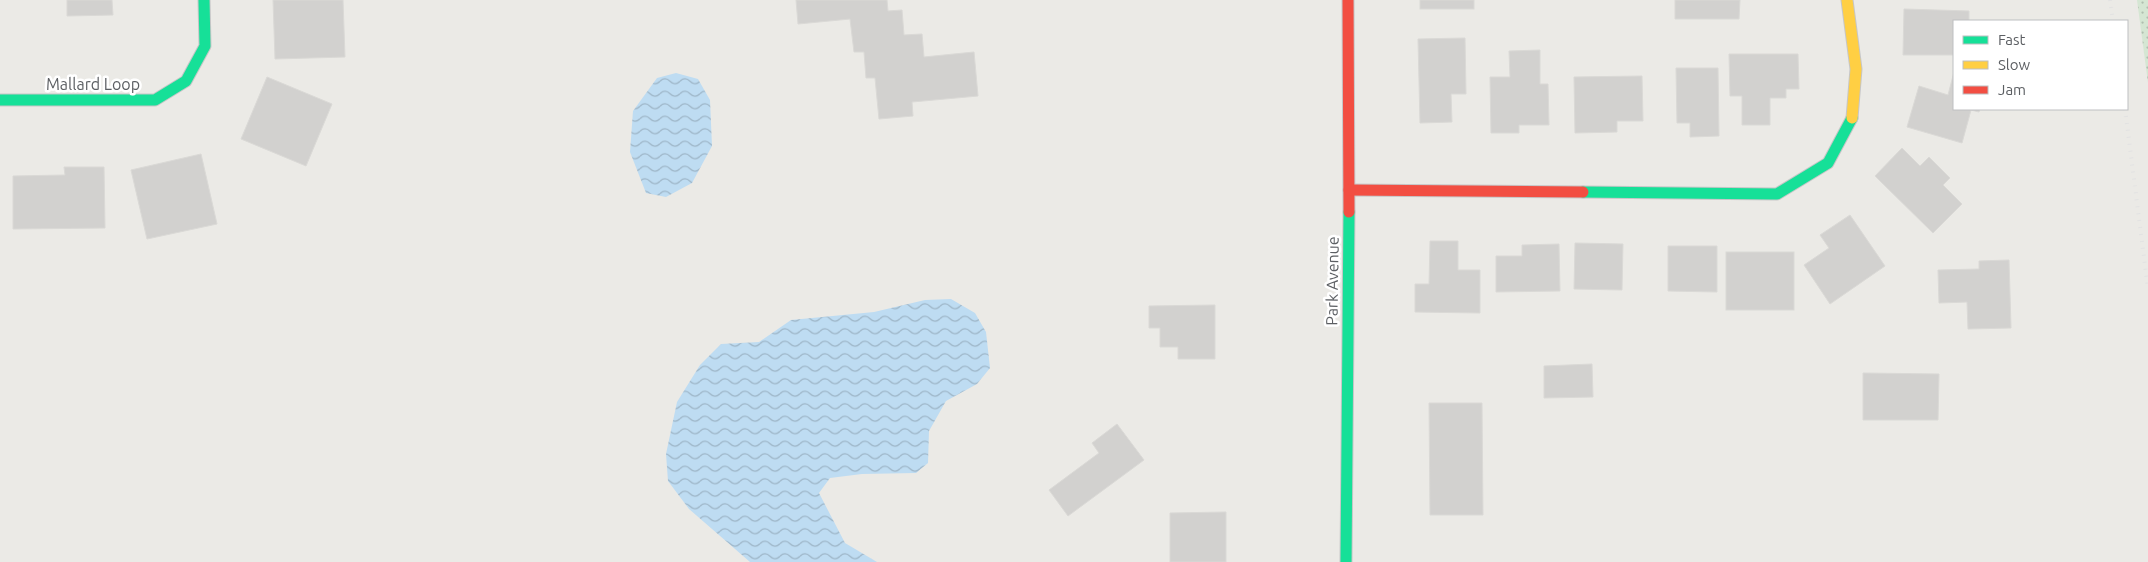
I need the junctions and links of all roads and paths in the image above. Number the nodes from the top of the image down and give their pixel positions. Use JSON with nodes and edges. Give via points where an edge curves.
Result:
{"nodes":[{"id":1,"x":204,"y":0,"type":"edge"},
{"id":2,"x":1348,"y":0,"type":"edge"},
{"id":3,"x":1847,"y":0,"type":"edge"},
{"id":4,"x":0,"y":100,"type":"edge"},
{"id":5,"x":1349,"y":190,"type":"junction"},
{"id":6,"x":1346,"y":562,"type":"edge"}],
"edges":[{"from":1,"to":4,"type":"street","name":"Mallard Loop","via":[[205,46],[186,81],[155,100]]},
{"from":2,"to":5,"type":"street","name":"Park Avenue"},
{"from":3,"to":5,"type":"street","via":[[1856,69],[1852,118],[1828,163],[1777,194]]},
{"from":5,"to":6,"type":"street","name":"Park Avenue"}]}
